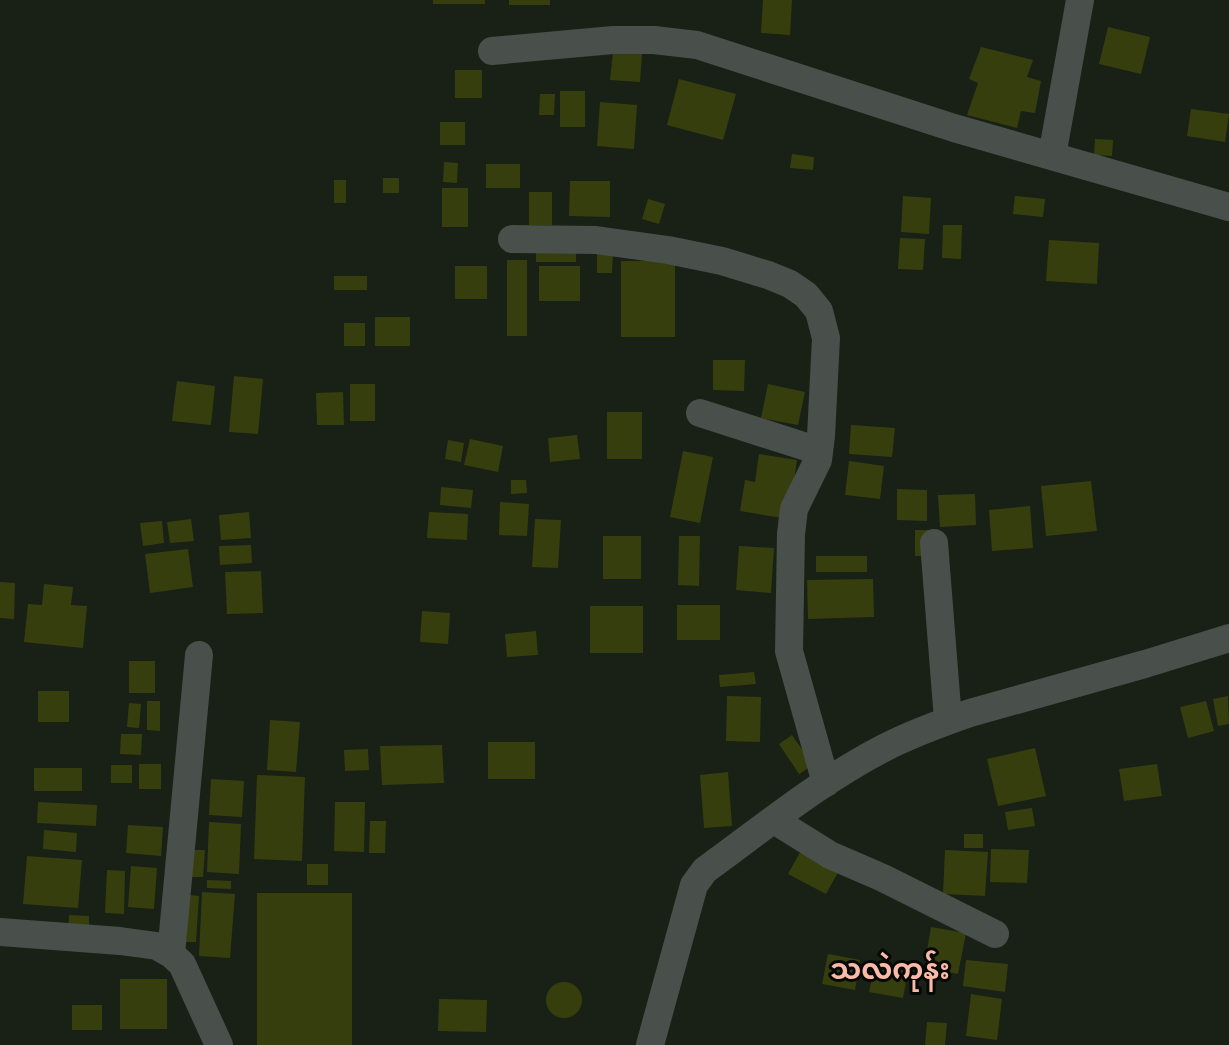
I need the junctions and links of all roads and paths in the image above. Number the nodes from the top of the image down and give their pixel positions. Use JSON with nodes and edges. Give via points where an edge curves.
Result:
{"nodes":[{"id":1,"x":1080,"y":0,"type":"edge"},
{"id":2,"x":492,"y":51,"type":"dead end"},
{"id":3,"x":1052,"y":156,"type":"junction"},
{"id":4,"x":1229,"y":207,"type":"edge"},
{"id":5,"x":512,"y":239,"type":"dead end"},
{"id":6,"x":700,"y":413,"type":"dead end"},
{"id":7,"x":819,"y":451,"type":"junction"},
{"id":8,"x":934,"y":543,"type":"dead end"},
{"id":9,"x":1229,"y":638,"type":"edge"},
{"id":10,"x":199,"y":655,"type":"dead end"},
{"id":11,"x":948,"y":720,"type":"junction"},
{"id":12,"x":826,"y":783,"type":"junction"},
{"id":13,"x":774,"y":820,"type":"junction"},
{"id":14,"x":0,"y":932,"type":"edge"},
{"id":15,"x":995,"y":934,"type":"dead end"},
{"id":16,"x":171,"y":954,"type":"junction"},
{"id":17,"x":219,"y":1045,"type":"edge"},
{"id":18,"x":650,"y":1045,"type":"edge"}],
"edges":[{"from":1,"to":3,"type":"street"},
{"from":2,"to":3,"type":"street","via":[[612,40],[697,45]]},
{"from":3,"to":4,"type":"street"},
{"from":5,"to":7,"type":"street","via":[[596,240],[668,250],[768,275],[806,295],[819,311],[826,338]]},
{"from":6,"to":7,"type":"street"},
{"from":7,"to":12,"type":"street","via":[[794,509],[789,651]]},
{"from":8,"to":11,"type":"street"},
{"from":9,"to":11,"type":"street"},
{"from":10,"to":16,"type":"street"},
{"from":11,"to":12,"type":"street","via":[[885,748]]},
{"from":12,"to":13,"type":"street"},
{"from":13,"to":15,"type":"street","via":[[830,855]]},
{"from":13,"to":18,"type":"street","via":[[705,870],[694,885]]},
{"from":14,"to":16,"type":"street","via":[[145,944]]},
{"from":16,"to":17,"type":"street","via":[[182,964]]}]}
